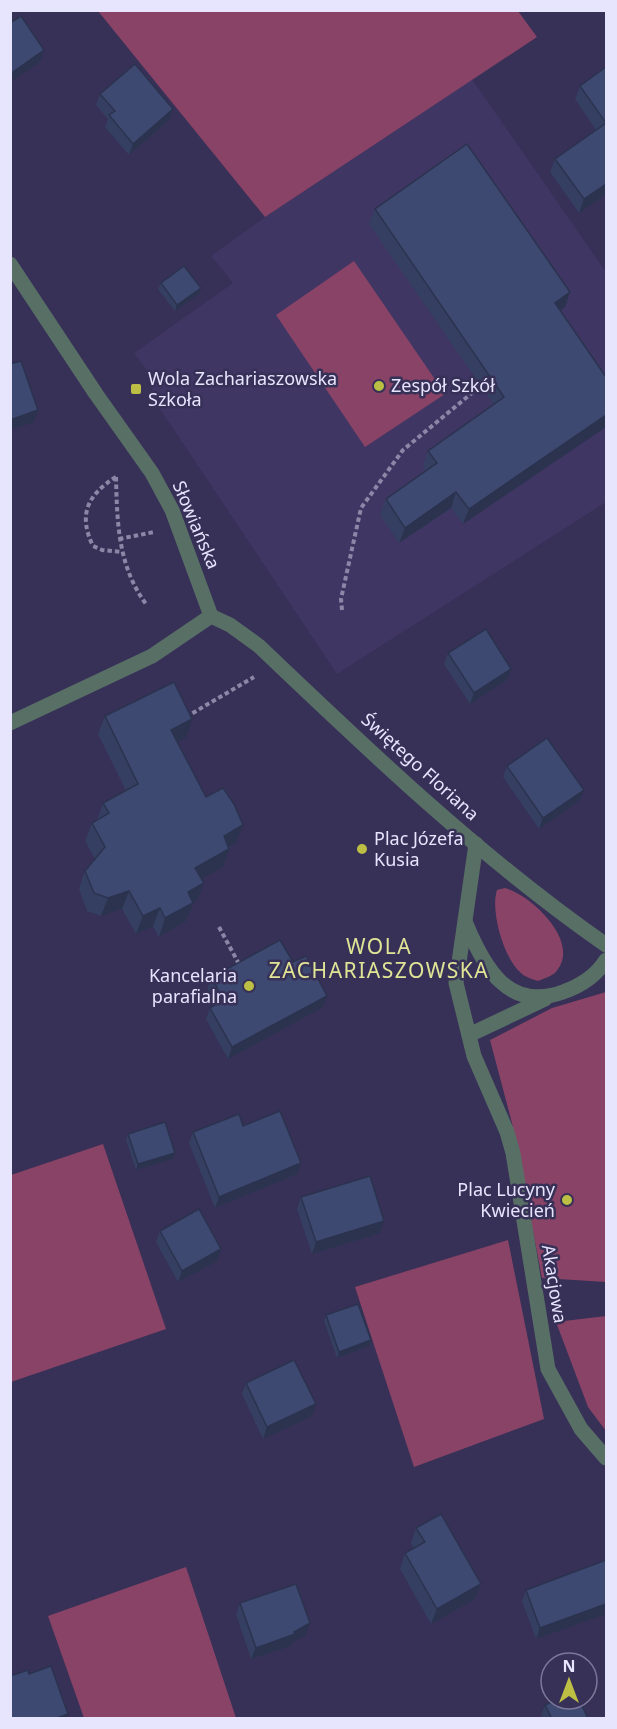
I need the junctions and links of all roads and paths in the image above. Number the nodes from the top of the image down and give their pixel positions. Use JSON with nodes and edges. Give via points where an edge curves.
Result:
{"nodes":[{"id":1,"x":10,"y":264,"type":"edge"},
{"id":2,"x":478,"y":388,"type":"dead end"},
{"id":3,"x":125,"y":471,"type":"dead end"},
{"id":4,"x":116,"y":477,"type":"junction"},
{"id":5,"x":154,"y":532,"type":"dead end"},
{"id":6,"x":119,"y":538,"type":"junction"},
{"id":7,"x":121,"y":552,"type":"junction"},
{"id":8,"x":146,"y":603,"type":"dead end"},
{"id":9,"x":342,"y":610,"type":"dead end"},
{"id":10,"x":211,"y":615,"type":"junction"},
{"id":11,"x":258,"y":675,"type":"dead end"},
{"id":12,"x":180,"y":720,"type":"edge"},
{"id":13,"x":10,"y":723,"type":"edge"},
{"id":14,"x":476,"y":844,"type":"junction"},
{"id":15,"x":465,"y":924,"type":"junction"},
{"id":16,"x":219,"y":927,"type":"dead end"},
{"id":17,"x":606,"y":945,"type":"edge"},
{"id":18,"x":606,"y":960,"type":"edge"},
{"id":19,"x":239,"y":964,"type":"edge"},
{"id":20,"x":551,"y":996,"type":"junction"},
{"id":21,"x":469,"y":1035,"type":"junction"},
{"id":22,"x":606,"y":1458,"type":"edge"}],
"edges":[{"from":1,"to":10,"type":"street","name":"Słowiańska","via":[[152,474],[172,510]]},
{"from":2,"to":9,"type":"path","via":[[403,450],[361,508]]},
{"from":3,"to":4,"type":"path"},
{"from":4,"to":6,"type":"path"},
{"from":4,"to":7,"type":"path","via":[[93,497],[85,526],[93,546]]},
{"from":5,"to":6,"type":"path"},
{"from":6,"to":7,"type":"path"},
{"from":7,"to":8,"type":"path"},
{"from":10,"to":13,"type":"street","via":[[152,656]]},
{"from":10,"to":14,"type":"street","name":"Świętego Floriana","via":[[259,646]]},
{"from":11,"to":12,"type":"path"},
{"from":14,"to":15,"type":"street","name":"Akacjowa"},
{"from":14,"to":17,"type":"street","name":"Świętego Floriana"},
{"from":15,"to":20,"type":"street","via":[[478,953],[512,992],[526,997]]},
{"from":15,"to":21,"type":"street","name":"Akacjowa","via":[[456,983]]},
{"from":16,"to":19,"type":"path"},
{"from":18,"to":20,"type":"street","via":[[600,970],[578,987]]},
{"from":20,"to":21,"type":"street"},
{"from":21,"to":22,"type":"street","name":"Akacjowa","via":[[513,1153],[548,1369],[581,1429]]}]}
